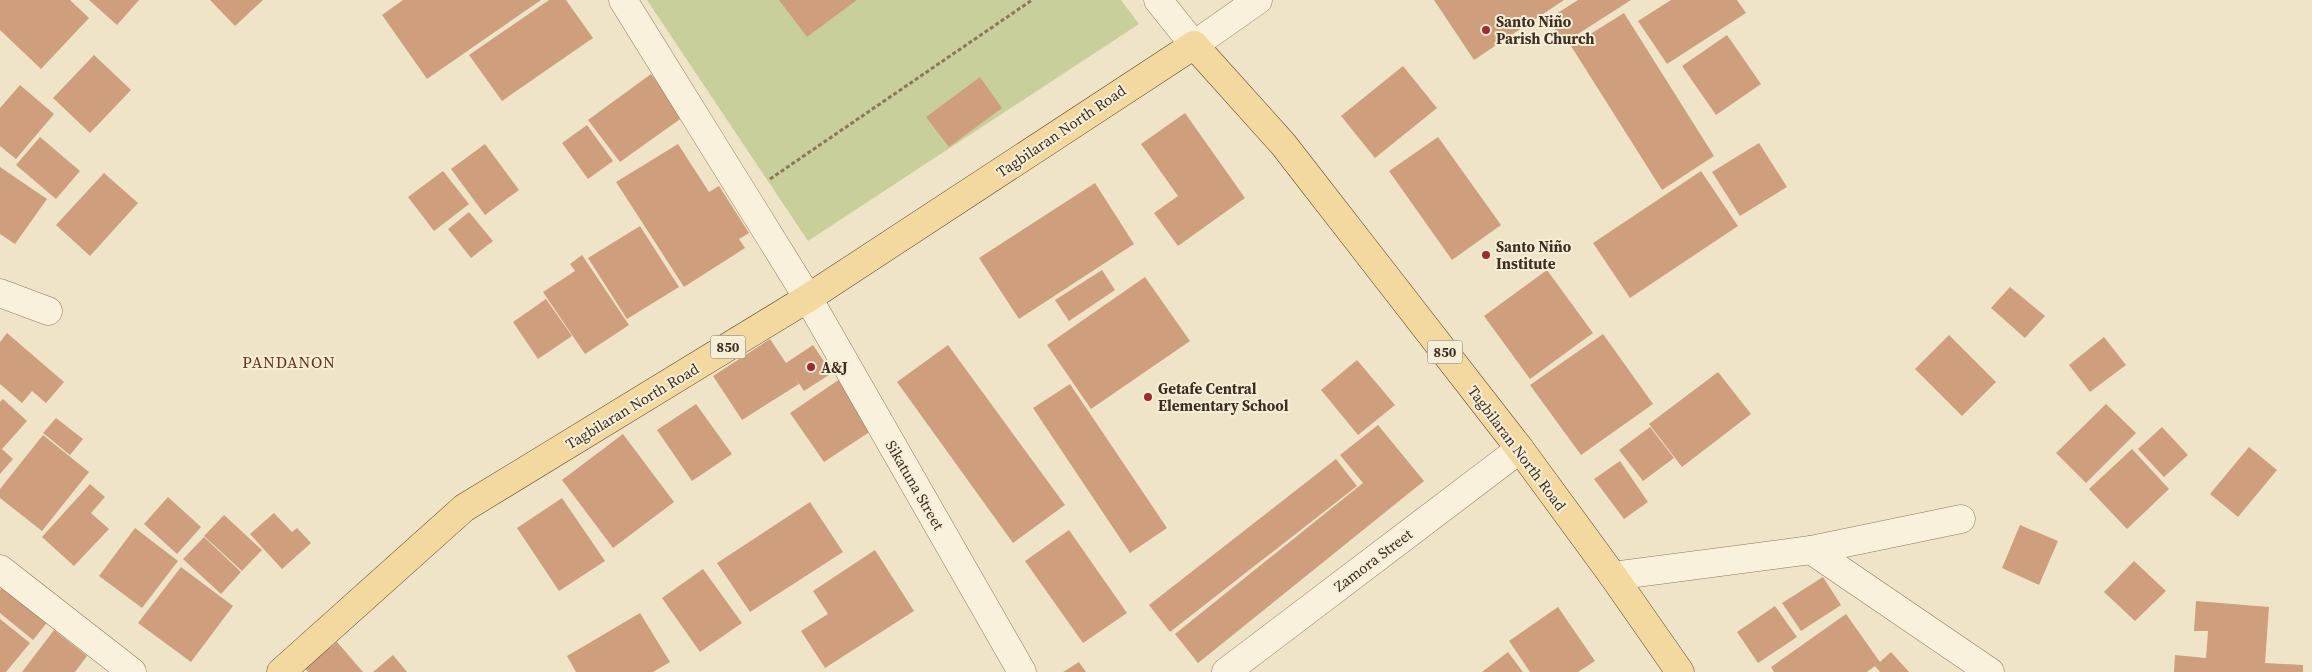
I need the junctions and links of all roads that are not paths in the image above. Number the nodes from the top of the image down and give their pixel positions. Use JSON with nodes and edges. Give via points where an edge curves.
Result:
{"nodes":[{"id":1,"x":623,"y":0,"type":"edge"},
{"id":2,"x":1158,"y":0,"type":"edge"},
{"id":3,"x":1258,"y":0,"type":"edge"},
{"id":4,"x":1194,"y":45,"type":"junction"},
{"id":5,"x":0,"y":293,"type":"edge"},
{"id":6,"x":808,"y":298,"type":"junction"},
{"id":7,"x":48,"y":310,"type":"dead end"},
{"id":8,"x":1520,"y":449,"type":"junction"},
{"id":9,"x":1961,"y":519,"type":"dead end"},
{"id":10,"x":1811,"y":550,"type":"junction"},
{"id":11,"x":0,"y":569,"type":"edge"},
{"id":12,"x":1613,"y":576,"type":"junction"},
{"id":13,"x":132,"y":672,"type":"edge"},
{"id":14,"x":281,"y":672,"type":"edge"},
{"id":15,"x":1022,"y":672,"type":"edge"},
{"id":16,"x":1226,"y":672,"type":"edge"},
{"id":17,"x":1680,"y":672,"type":"edge"},
{"id":18,"x":1990,"y":672,"type":"edge"}],
"edges":[{"from":1,"to":6,"type":"street","name":"Sikatuna Street"},
{"from":2,"to":4,"type":"street"},
{"from":3,"to":4,"type":"street"},
{"from":4,"to":6,"type":"main road","name":"Tagbilaran North Road","number":"850"},
{"from":4,"to":8,"type":"main road","name":"Tagbilaran North Road","number":"850","via":[[1283,144]]},
{"from":5,"to":7,"type":"street"},
{"from":6,"to":14,"type":"main road","name":"Tagbilaran North Road","number":"850","via":[[464,508]]},
{"from":6,"to":15,"type":"street","name":"Sikatuna Street"},
{"from":8,"to":12,"type":"main road","name":"Tagbilaran North Road","number":"850"},
{"from":8,"to":16,"type":"street","name":"Zamora Street"},
{"from":9,"to":10,"type":"street"},
{"from":10,"to":12,"type":"street"},
{"from":10,"to":18,"type":"street"},
{"from":11,"to":13,"type":"street"},
{"from":12,"to":17,"type":"main road","name":"Tagbilaran North Road","number":"850"}]}
